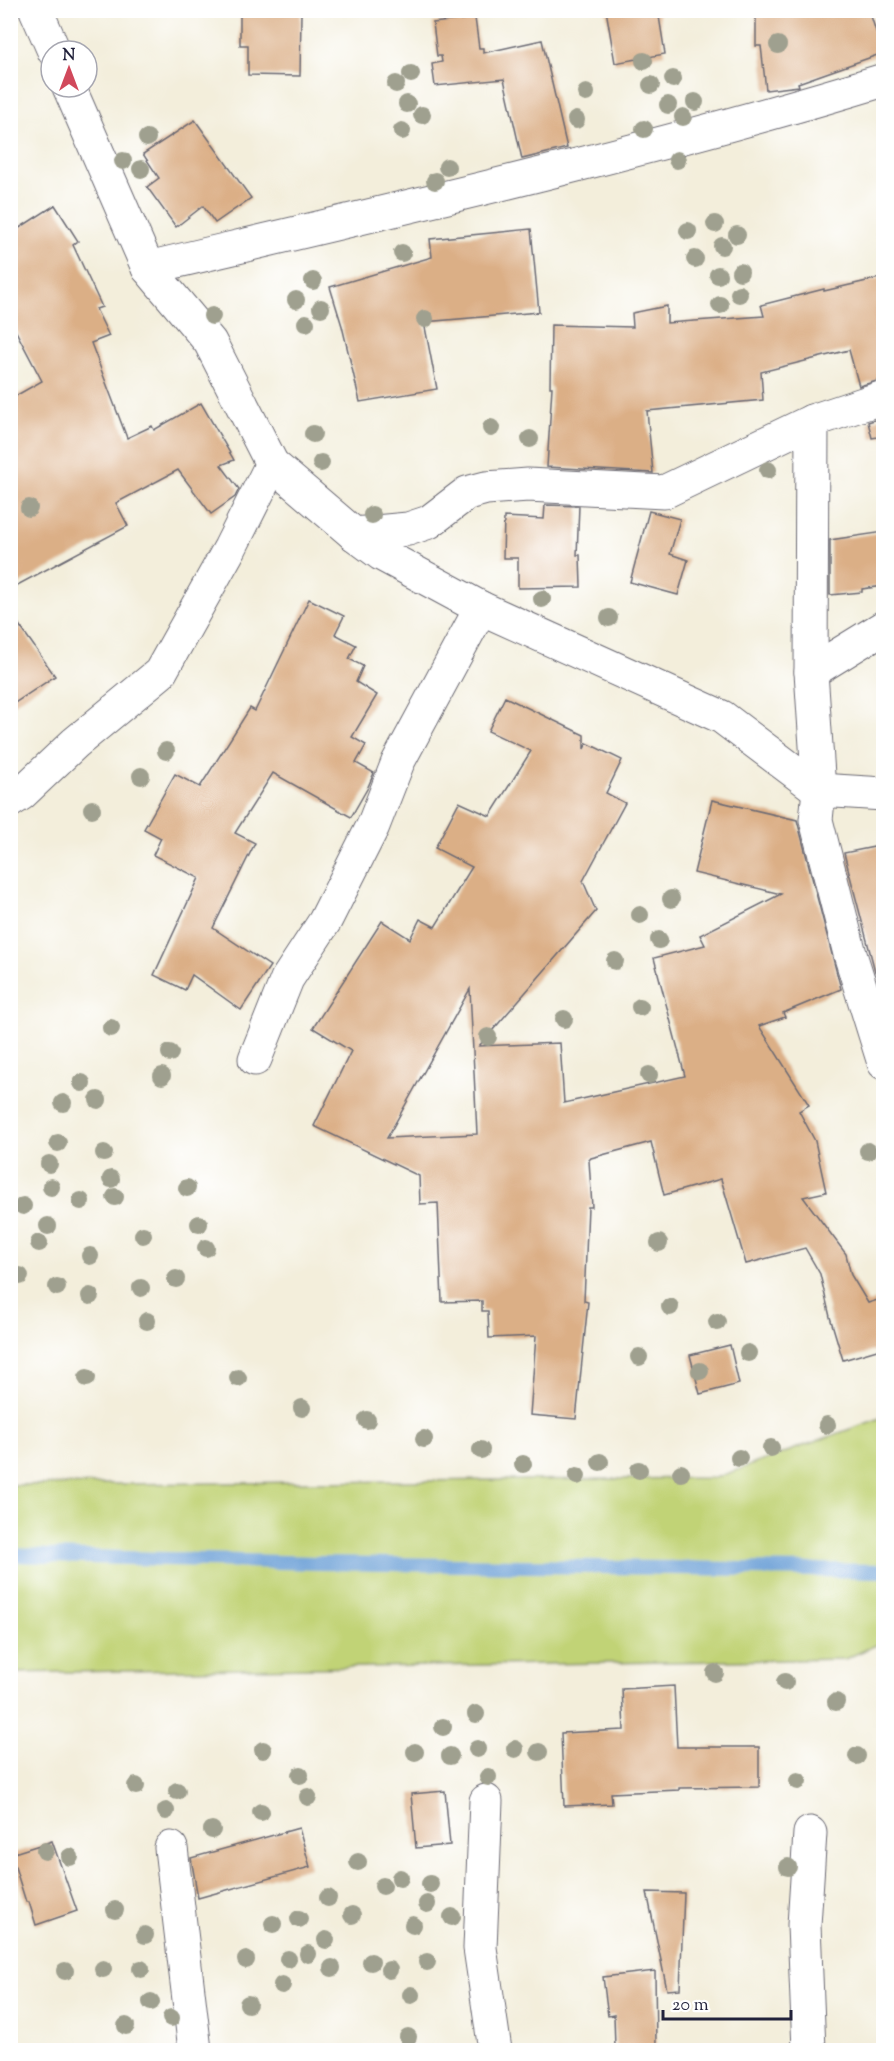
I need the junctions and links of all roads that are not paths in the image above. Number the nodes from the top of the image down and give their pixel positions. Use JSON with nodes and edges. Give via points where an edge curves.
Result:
{"nodes":[{"id":1,"x":36,"y":10,"type":"edge"},
{"id":2,"x":49,"y":39,"type":"edge"},
{"id":3,"x":884,"y":80,"type":"edge"},
{"id":4,"x":74,"y":99,"type":"edge"},
{"id":5,"x":148,"y":268,"type":"junction"},
{"id":6,"x":884,"y":397,"type":"edge"},
{"id":7,"x":812,"y":421,"type":"junction"},
{"id":8,"x":272,"y":465,"type":"junction"},
{"id":9,"x":354,"y":534,"type":"junction"},
{"id":10,"x":481,"y":608,"type":"junction"},
{"id":11,"x":884,"y":627,"type":"edge"},
{"id":12,"x":811,"y":672,"type":"junction"},
{"id":13,"x":819,"y":790,"type":"junction"},
{"id":14,"x":884,"y":794,"type":"edge"},
{"id":15,"x":10,"y":801,"type":"edge"},
{"id":16,"x":255,"y":1059,"type":"dead end"},
{"id":17,"x":884,"y":1063,"type":"edge"},
{"id":18,"x":486,"y":1801,"type":"dead end"},
{"id":19,"x":810,"y":1833,"type":"dead end"},
{"id":20,"x":171,"y":1848,"type":"dead end"},
{"id":21,"x":195,"y":2050,"type":"edge"},
{"id":22,"x":495,"y":2050,"type":"edge"},
{"id":23,"x":809,"y":2050,"type":"edge"}],
"edges":[{"from":1,"to":2,"type":"street"},
{"from":3,"to":5,"type":"street","via":[[767,116],[476,191]]},
{"from":4,"to":5,"type":"street"},
{"from":5,"to":8,"type":"street","via":[[210,342]]},
{"from":6,"to":7,"type":"street"},
{"from":7,"to":9,"type":"street","via":[[664,492],[528,485],[486,488],[467,494],[429,522],[408,530]]},
{"from":7,"to":12,"type":"street"},
{"from":8,"to":9,"type":"street"},
{"from":8,"to":15,"type":"street","via":[[160,673]]},
{"from":9,"to":10,"type":"street","via":[[381,554]]},
{"from":10,"to":13,"type":"street","via":[[722,717]]},
{"from":10,"to":16,"type":"street","via":[[398,762],[373,826],[325,921],[287,979]]},
{"from":11,"to":12,"type":"street"},
{"from":12,"to":13,"type":"street"},
{"from":13,"to":14,"type":"street"},
{"from":13,"to":17,"type":"street","via":[[816,820],[850,954]]},
{"from":18,"to":22,"type":"street","via":[[480,1948]]},
{"from":19,"to":23,"type":"street","via":[[804,1925]]},
{"from":20,"to":21,"type":"street"}]}
